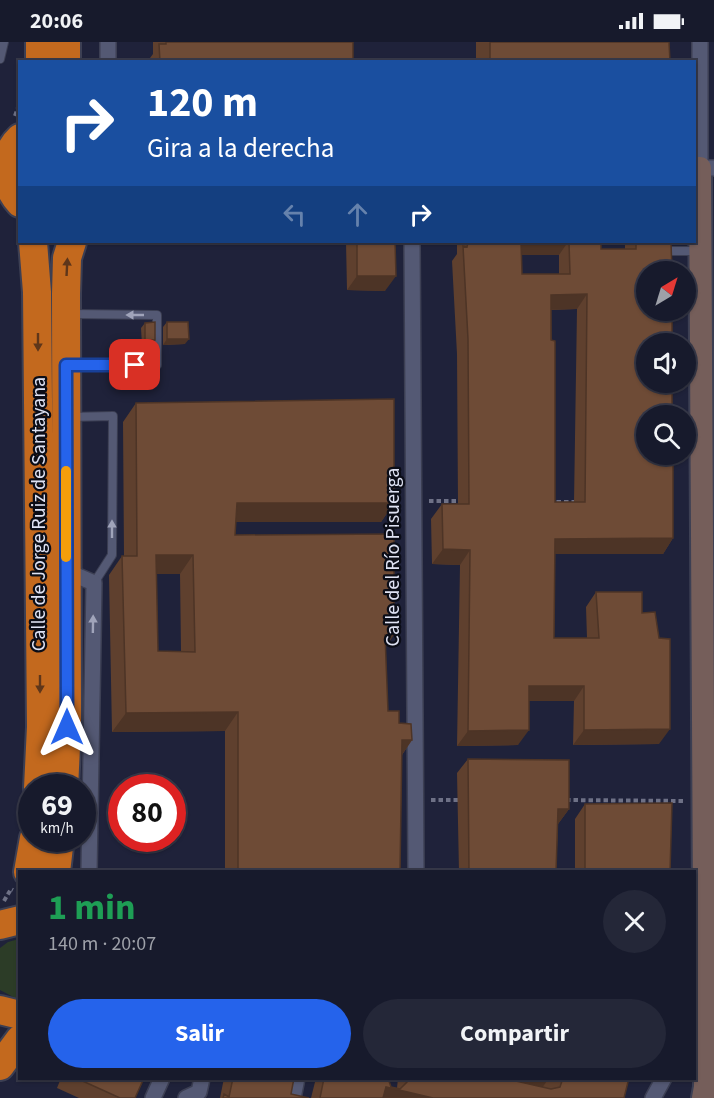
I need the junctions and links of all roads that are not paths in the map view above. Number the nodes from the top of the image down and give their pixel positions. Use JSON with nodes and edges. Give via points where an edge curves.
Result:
{"nodes":[{"id":1,"x":4,"y":42,"type":"edge"},
{"id":2,"x":40,"y":42,"type":"edge"},
{"id":3,"x":66,"y":42,"type":"edge"},
{"id":4,"x":108,"y":42,"type":"edge"},
{"id":5,"x":700,"y":42,"type":"edge"},
{"id":6,"x":0,"y":59,"type":"edge"},
{"id":7,"x":40,"y":60,"type":"edge"},
{"id":8,"x":66,"y":60,"type":"edge"},
{"id":9,"x":108,"y":60,"type":"edge"},
{"id":10,"x":9,"y":150,"type":"edge"},
{"id":11,"x":703,"y":168,"type":"edge"},
{"id":12,"x":10,"y":192,"type":"edge"},
{"id":13,"x":33,"y":243,"type":"edge"},
{"id":14,"x":72,"y":243,"type":"edge"},
{"id":15,"x":412,"y":243,"type":"edge"},
{"id":16,"x":653,"y":243,"type":"edge"},
{"id":17,"x":700,"y":251,"type":"junction"},
{"id":18,"x":66,"y":314,"type":"junction"},
{"id":19,"x":66,"y":365,"type":"junction"},
{"id":20,"x":66,"y":417,"type":"junction"},
{"id":21,"x":66,"y":570,"type":"junction"},
{"id":22,"x":94,"y":582,"type":"junction"},
{"id":23,"x":38,"y":774,"type":"edge"},
{"id":24,"x":65,"y":774,"type":"edge"},
{"id":25,"x":32,"y":852,"type":"edge"},
{"id":26,"x":58,"y":852,"type":"edge"},
{"id":27,"x":28,"y":870,"type":"edge"},
{"id":28,"x":56,"y":870,"type":"edge"},
{"id":29,"x":89,"y":870,"type":"edge"},
{"id":30,"x":416,"y":870,"type":"edge"},
{"id":31,"x":0,"y":1010,"type":"edge"},
{"id":32,"x":18,"y":1014,"type":"edge"},
{"id":33,"x":18,"y":1042,"type":"edge"},
{"id":34,"x":699,"y":1043,"type":"edge"},
{"id":35,"x":0,"y":1066,"type":"edge"},
{"id":36,"x":161,"y":1080,"type":"edge"},
{"id":37,"x":202,"y":1080,"type":"edge"},
{"id":38,"x":297,"y":1080,"type":"edge"},
{"id":39,"x":663,"y":1080,"type":"edge"},
{"id":40,"x":153,"y":1098,"type":"edge"},
{"id":41,"x":186,"y":1098,"type":"edge"},
{"id":42,"x":293,"y":1098,"type":"edge"},
{"id":43,"x":653,"y":1098,"type":"edge"},
{"id":44,"x":703,"y":1098,"type":"edge"}],
"edges":[{"from":1,"to":6,"type":"lane"},
{"from":2,"to":7,"type":"highway"},
{"from":3,"to":8,"type":"highway"},
{"from":4,"to":9,"type":"street"},
{"from":5,"to":11,"type":"street"},
{"from":10,"to":12,"type":"highway","via":[[6,172]]},
{"from":11,"to":17,"type":"street"},
{"from":13,"to":23,"type":"highway","name":"Calle de Jorge Ruiz de Santayana","one_way":true,"via":[[37,304]]},
{"from":18,"to":14,"type":"highway","name":"Calle de Jorge Ruiz de Santayana","one_way":true,"via":[[67,258]]},
{"from":15,"to":30,"type":"street","name":"Calle del Río Pisuerga"},
{"from":16,"to":17,"type":"lane","via":[[665,251]]},
{"from":17,"to":34,"type":"street","via":[[703,801]]},
{"from":18,"to":19,"type":"highway","name":"Calle de Jorge Ruiz de Santayana"},
{"from":19,"to":18,"type":"lane","one_way":true,"via":[[157,365],[157,315]]},
{"from":19,"to":20,"type":"highway","name":"Calle de Jorge Ruiz de Santayana"},
{"from":20,"to":21,"type":"highway","name":"Calle de Jorge Ruiz de Santayana"},
{"from":22,"to":20,"type":"lane","one_way":true,"via":[[112,555],[113,416]]},
{"from":21,"to":22,"type":"street","name":"Calle de Jorge Ruiz de Santayana"},
{"from":21,"to":24,"type":"highway","name":"Calle de Jorge Ruiz de Santayana"},
{"from":29,"to":22,"type":"street","one_way":true},
{"from":25,"to":27,"type":"highway"},
{"from":26,"to":28,"type":"highway"},
{"from":31,"to":32,"type":"highway"},
{"from":33,"to":35,"type":"highway"},
{"from":34,"to":44,"type":"street"},
{"from":36,"to":40,"type":"street"},
{"from":37,"to":41,"type":"street","via":[[199,1092]]},
{"from":38,"to":42,"type":"street"},
{"from":39,"to":43,"type":"street"}]}
